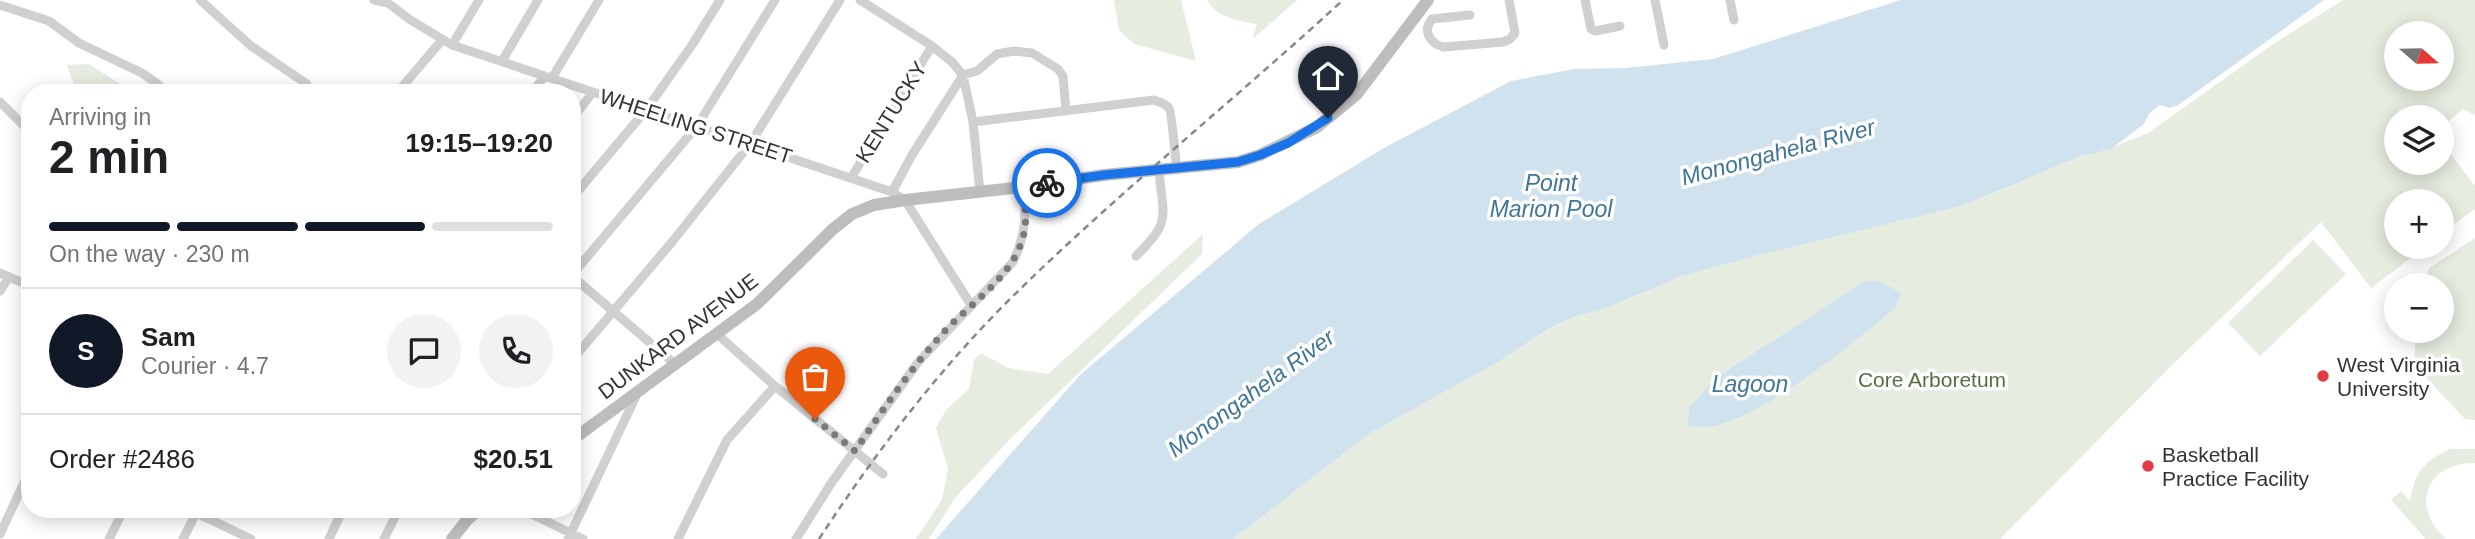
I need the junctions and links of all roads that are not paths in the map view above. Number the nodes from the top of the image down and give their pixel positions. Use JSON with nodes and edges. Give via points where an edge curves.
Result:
{"nodes":[{"id":1,"x":200,"y":0,"type":"edge"},
{"id":2,"x":374,"y":0,"type":"edge"},
{"id":3,"x":479,"y":0,"type":"edge"},
{"id":4,"x":538,"y":0,"type":"edge"},
{"id":5,"x":599,"y":0,"type":"edge"},
{"id":6,"x":720,"y":0,"type":"edge"},
{"id":7,"x":775,"y":0,"type":"edge"},
{"id":8,"x":839,"y":0,"type":"edge"},
{"id":9,"x":860,"y":0,"type":"edge"},
{"id":10,"x":1428,"y":0,"type":"edge"},
{"id":11,"x":1509,"y":0,"type":"edge"},
{"id":12,"x":1585,"y":0,"type":"edge"},
{"id":13,"x":1654,"y":0,"type":"edge"},
{"id":14,"x":1730,"y":0,"type":"edge"},
{"id":15,"x":389,"y":2,"type":"edge"},
{"id":16,"x":0,"y":5,"type":"edge"},
{"id":17,"x":1470,"y":15,"type":"dead end"},
{"id":18,"x":1414,"y":17,"type":"junction"},
{"id":19,"x":1734,"y":20,"type":"dead end"},
{"id":20,"x":1427,"y":25,"type":"junction"},
{"id":21,"x":1620,"y":26,"type":"dead end"},
{"id":22,"x":442,"y":40,"type":"junction"},
{"id":23,"x":452,"y":45,"type":"junction"},
{"id":24,"x":932,"y":46,"type":"junction"},
{"id":25,"x":1664,"y":46,"type":"dead end"},
{"id":26,"x":502,"y":61,"type":"junction"},
{"id":27,"x":962,"y":75,"type":"junction"},
{"id":28,"x":549,"y":77,"type":"junction"},
{"id":29,"x":158,"y":84,"type":"edge"},
{"id":30,"x":307,"y":84,"type":"dead end"},
{"id":31,"x":405,"y":84,"type":"edge"},
{"id":32,"x":541,"y":84,"type":"edge"},
{"id":33,"x":570,"y":84,"type":"edge"},
{"id":34,"x":581,"y":88,"type":"edge"},
{"id":35,"x":593,"y":92,"type":"junction"},
{"id":36,"x":0,"y":102,"type":"edge"},
{"id":37,"x":581,"y":107,"type":"edge"},
{"id":38,"x":646,"y":110,"type":"junction"},
{"id":39,"x":1066,"y":111,"type":"junction"},
{"id":40,"x":973,"y":122,"type":"junction"},
{"id":41,"x":21,"y":123,"type":"edge"},
{"id":42,"x":697,"y":127,"type":"junction"},
{"id":43,"x":750,"y":144,"type":"junction"},
{"id":44,"x":1177,"y":169,"type":"junction"},
{"id":45,"x":1159,"y":170,"type":"junction"},
{"id":46,"x":851,"y":178,"type":"junction"},
{"id":47,"x":581,"y":187,"type":"edge"},
{"id":48,"x":1023,"y":187,"type":"junction"},
{"id":49,"x":892,"y":192,"type":"junction"},
{"id":50,"x":980,"y":192,"type":"junction"},
{"id":51,"x":905,"y":200,"type":"junction"},
{"id":52,"x":1136,"y":256,"type":"dead end"},
{"id":53,"x":581,"y":264,"type":"edge"},
{"id":54,"x":4,"y":275,"type":"edge"},
{"id":55,"x":21,"y":282,"type":"edge"},
{"id":56,"x":581,"y":282,"type":"edge"},
{"id":57,"x":0,"y":292,"type":"edge"},
{"id":58,"x":971,"y":305,"type":"junction"},
{"id":59,"x":613,"y":309,"type":"junction"},
{"id":60,"x":718,"y":334,"type":"junction"},
{"id":61,"x":581,"y":349,"type":"edge"},
{"id":62,"x":675,"y":364,"type":"junction"},
{"id":63,"x":775,"y":387,"type":"junction"},
{"id":64,"x":638,"y":392,"type":"junction"},
{"id":65,"x":581,"y":433,"type":"edge"},
{"id":66,"x":855,"y":451,"type":"junction"},
{"id":67,"x":883,"y":474,"type":"dead end"},
{"id":68,"x":21,"y":489,"type":"edge"},
{"id":69,"x":581,"y":511,"type":"edge"},
{"id":70,"x":120,"y":518,"type":"edge"},
{"id":71,"x":190,"y":518,"type":"edge"},
{"id":72,"x":207,"y":518,"type":"edge"},
{"id":73,"x":339,"y":518,"type":"edge"},
{"id":74,"x":394,"y":518,"type":"edge"},
{"id":75,"x":466,"y":518,"type":"edge"},
{"id":76,"x":537,"y":518,"type":"edge"},
{"id":77,"x":578,"y":518,"type":"edge"},
{"id":78,"x":0,"y":534,"type":"edge"},
{"id":79,"x":569,"y":536,"type":"edge"},
{"id":80,"x":109,"y":539,"type":"edge"},
{"id":81,"x":183,"y":539,"type":"edge"},
{"id":82,"x":251,"y":539,"type":"edge"},
{"id":83,"x":329,"y":539,"type":"edge"},
{"id":84,"x":384,"y":539,"type":"edge"},
{"id":85,"x":452,"y":539,"type":"edge"},
{"id":86,"x":583,"y":539,"type":"edge"},
{"id":87,"x":678,"y":539,"type":"edge"},
{"id":88,"x":796,"y":539,"type":"edge"}],
"edges":[{"from":1,"to":30,"type":"street","via":[[251,46]]},
{"from":2,"to":15,"type":"street","name":"WHEELING STREET"},
{"from":3,"to":23,"type":"street"},
{"from":4,"to":26,"type":"street"},
{"from":5,"to":28,"type":"street"},
{"from":6,"to":38,"type":"street"},
{"from":7,"to":42,"type":"street"},
{"from":8,"to":43,"type":"street"},
{"from":9,"to":24,"type":"street"},
{"from":10,"to":18,"type":"main road","name":"DUNKARD AVENUE"},
{"from":11,"to":20,"type":"street","via":[[1515,33],[1503,42],[1444,47],[1430,40]]},
{"from":12,"to":21,"type":"street","via":[[1591,29]]},
{"from":13,"to":25,"type":"street"},
{"from":14,"to":19,"type":"street"},
{"from":15,"to":22,"type":"street","name":"WHEELING STREET"},
{"from":16,"to":29,"type":"street","via":[[49,21],[79,43]]},
{"from":17,"to":20,"type":"street","via":[[1439,17]]},
{"from":18,"to":20,"type":"street"},
{"from":18,"to":44,"type":"main road","name":"DUNKARD AVENUE","via":[[1357,94],[1317,127],[1238,162]]},
{"from":22,"to":23,"type":"street","name":"WHEELING STREET"},
{"from":22,"to":31,"type":"street"},
{"from":23,"to":26,"type":"street","name":"WHEELING STREET"},
{"from":24,"to":27,"type":"street"},
{"from":24,"to":46,"type":"street","name":"KENTUCKY"},
{"from":26,"to":28,"type":"street","name":"WHEELING STREET"},
{"from":27,"to":39,"type":"street","via":[[976,71],[998,54],[1032,53],[1063,76]]},
{"from":27,"to":40,"type":"street"},
{"from":27,"to":49,"type":"street"},
{"from":28,"to":32,"type":"street"},
{"from":28,"to":33,"type":"street","name":"WHEELING STREET"},
{"from":34,"to":35,"type":"street","name":"WHEELING STREET"},
{"from":35,"to":37,"type":"street"},
{"from":35,"to":38,"type":"street","name":"WHEELING STREET"},
{"from":36,"to":41,"type":"street"},
{"from":38,"to":42,"type":"street","name":"WHEELING STREET"},
{"from":38,"to":47,"type":"street"},
{"from":39,"to":40,"type":"street"},
{"from":39,"to":44,"type":"street","via":[[1162,102],[1172,117]]},
{"from":40,"to":50,"type":"street"},
{"from":42,"to":43,"type":"street","name":"WHEELING STREET"},
{"from":42,"to":53,"type":"street"},
{"from":43,"to":46,"type":"street","name":"WHEELING STREET"},
{"from":43,"to":59,"type":"street"},
{"from":44,"to":45,"type":"main road","name":"DUNKARD AVENUE"},
{"from":45,"to":48,"type":"main road","name":"DUNKARD AVENUE"},
{"from":45,"to":52,"type":"street","via":[[1163,220],[1156,237]]},
{"from":46,"to":49,"type":"street","name":"WHEELING STREET"},
{"from":48,"to":50,"type":"main road","name":"DUNKARD AVENUE"},
{"from":48,"to":58,"type":"street","via":[[1026,223],[1021,245],[1013,262]]},
{"from":49,"to":51,"type":"street","name":"WHEELING STREET"},
{"from":50,"to":51,"type":"main road","name":"DUNKARD AVENUE"},
{"from":51,"to":58,"type":"street"},
{"from":51,"to":60,"type":"main road","name":"DUNKARD AVENUE","via":[[852,214],[757,304]]},
{"from":54,"to":55,"type":"street"},
{"from":54,"to":57,"type":"street"},
{"from":56,"to":59,"type":"street"},
{"from":58,"to":66,"type":"street","via":[[919,361]]},
{"from":59,"to":61,"type":"street"},
{"from":59,"to":62,"type":"street"},
{"from":60,"to":62,"type":"main road","name":"DUNKARD AVENUE"},
{"from":60,"to":63,"type":"street"},
{"from":62,"to":64,"type":"main road","name":"DUNKARD AVENUE"},
{"from":63,"to":66,"type":"street"},
{"from":63,"to":87,"type":"street","via":[[727,440]]},
{"from":64,"to":65,"type":"main road","name":"DUNKARD AVENUE"},
{"from":64,"to":69,"type":"street"},
{"from":66,"to":67,"type":"street"},
{"from":66,"to":88,"type":"street"},
{"from":68,"to":78,"type":"street"},
{"from":70,"to":80,"type":"street"},
{"from":71,"to":81,"type":"street"},
{"from":72,"to":82,"type":"street"},
{"from":73,"to":83,"type":"street"},
{"from":74,"to":84,"type":"street"},
{"from":75,"to":85,"type":"main road"},
{"from":76,"to":79,"type":"street"},
{"from":77,"to":79,"type":"street"},
{"from":79,"to":86,"type":"street"}]}
